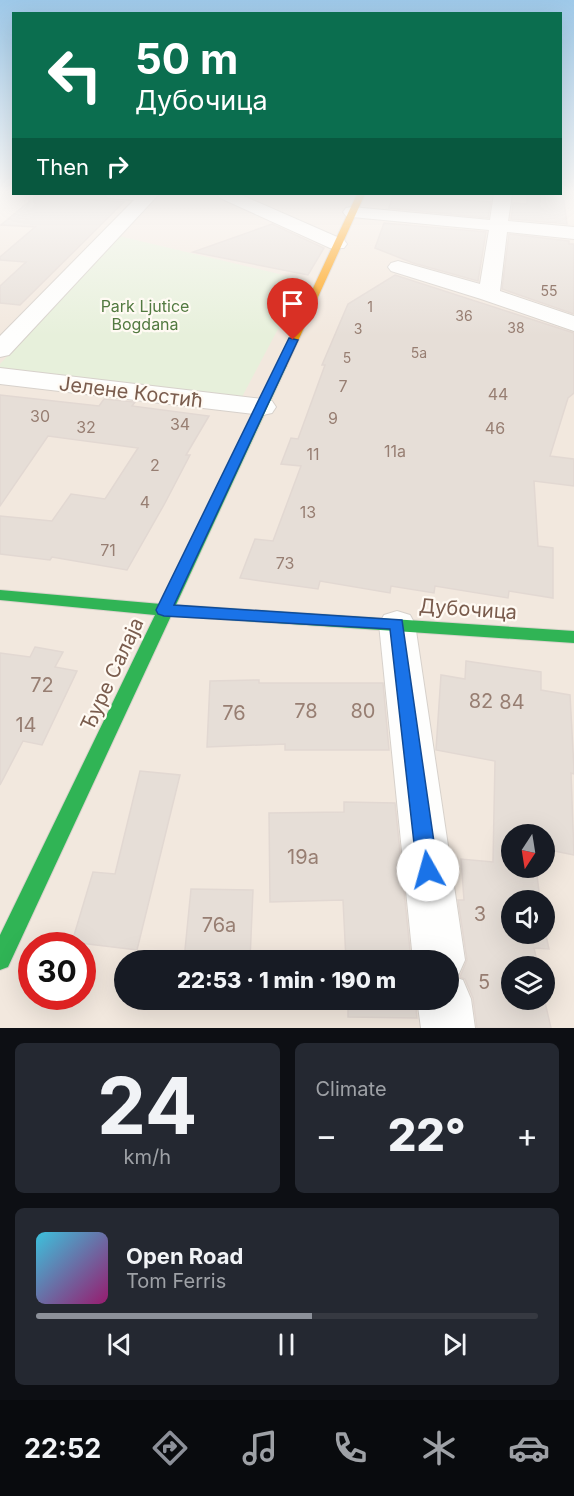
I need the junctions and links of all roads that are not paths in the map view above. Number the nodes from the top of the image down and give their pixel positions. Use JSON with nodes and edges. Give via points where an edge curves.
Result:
{"nodes":[{"id":1,"x":106,"y":240,"type":"edge"},
{"id":2,"x":328,"y":240,"type":"edge"},
{"id":3,"x":339,"y":240,"type":"edge"},
{"id":4,"x":497,"y":240,"type":"edge"},
{"id":5,"x":337,"y":244,"type":"junction"},
{"id":6,"x":398,"y":267,"type":"dead end"},
{"id":7,"x":489,"y":294,"type":"junction"},
{"id":8,"x":574,"y":324,"type":"edge"},
{"id":9,"x":0,"y":350,"type":"edge"},
{"id":10,"x":0,"y":376,"type":"edge"},
{"id":11,"x":262,"y":407,"type":"junction"},
{"id":12,"x":0,"y":595,"type":"edge"},
{"id":13,"x":164,"y":610,"type":"junction"},
{"id":14,"x":397,"y":624,"type":"junction"},
{"id":15,"x":574,"y":636,"type":"edge"},
{"id":16,"x":438,"y":950,"type":"edge"},
{"id":17,"x":0,"y":958,"type":"edge"},
{"id":18,"x":446,"y":1010,"type":"edge"},
{"id":19,"x":448,"y":1028,"type":"edge"}],
"edges":[{"from":1,"to":9,"type":"street"},
{"from":2,"to":5,"type":"street"},
{"from":3,"to":5,"type":"street","name":"Ђуре Салаја"},
{"from":4,"to":7,"type":"street"},
{"from":5,"to":11,"type":"street","name":"Ђуре Салаја"},
{"from":6,"to":7,"type":"street"},
{"from":7,"to":8,"type":"street"},
{"from":10,"to":11,"type":"street","name":"Јелене Костић"},
{"from":11,"to":13,"type":"street","name":"Ђуре Салаја"},
{"from":12,"to":13,"type":"street","name":"Дубочица"},
{"from":13,"to":14,"type":"street","name":"Дубочица"},
{"from":13,"to":17,"type":"street","name":"Ђуре Салаја"},
{"from":14,"to":15,"type":"street","name":"Дубочица"},
{"from":14,"to":16,"type":"street"},
{"from":18,"to":19,"type":"street"}]}
